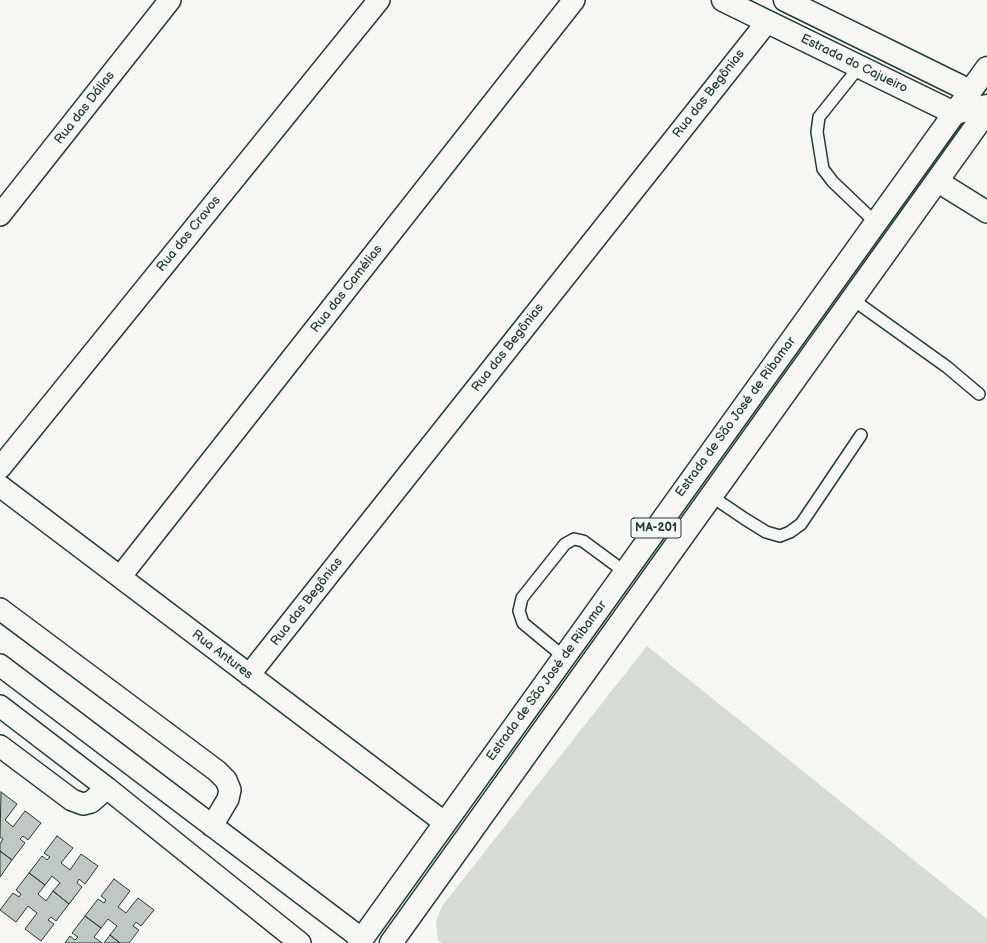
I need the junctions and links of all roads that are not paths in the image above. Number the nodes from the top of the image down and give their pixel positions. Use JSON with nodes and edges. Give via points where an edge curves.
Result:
{"nodes":[{"id":1,"x":170,"y":0,"type":"edge"},
{"id":2,"x":379,"y":0,"type":"edge"},
{"id":3,"x":574,"y":0,"type":"edge"},
{"id":4,"x":723,"y":0,"type":"edge"},
{"id":5,"x":785,"y":0,"type":"edge"},
{"id":6,"x":766,"y":22,"type":"junction"},
{"id":7,"x":859,"y":67,"type":"junction"},
{"id":8,"x":987,"y":68,"type":"edge"},
{"id":9,"x":970,"y":91,"type":"junction"},
{"id":10,"x":987,"y":106,"type":"edge"},
{"id":11,"x":987,"y":111,"type":"edge"},
{"id":12,"x":954,"y":113,"type":"junction"},
{"id":13,"x":937,"y":181,"type":"junction"},
{"id":14,"x":987,"y":212,"type":"edge"},
{"id":15,"x":0,"y":215,"type":"edge"},
{"id":16,"x":875,"y":222,"type":"junction"},
{"id":17,"x":852,"y":299,"type":"junction"},
{"id":18,"x":979,"y":394,"type":"dead end"},
{"id":19,"x":861,"y":435,"type":"dead end"},
{"id":20,"x":0,"y":468,"type":"edge"},
{"id":21,"x":0,"y":486,"type":"edge"},
{"id":22,"x":711,"y":496,"type":"junction"},
{"id":23,"x":625,"y":572,"type":"junction"},
{"id":24,"x":120,"y":577,"type":"junction"},
{"id":25,"x":0,"y":609,"type":"edge"},
{"id":26,"x":564,"y":657,"type":"junction"},
{"id":27,"x":0,"y":665,"type":"edge"},
{"id":28,"x":249,"y":675,"type":"junction"},
{"id":29,"x":0,"y":706,"type":"edge"},
{"id":30,"x":0,"y":746,"type":"edge"},
{"id":31,"x":107,"y":788,"type":"junction"},
{"id":32,"x":445,"y":823,"type":"junction"},
{"id":33,"x":212,"y":826,"type":"junction"},
{"id":34,"x":360,"y":941,"type":"edge"},
{"id":35,"x":300,"y":943,"type":"edge"},
{"id":36,"x":391,"y":943,"type":"edge"}],
"edges":[{"from":1,"to":15,"type":"street","name":"Rua das Dálias"},
{"from":2,"to":20,"type":"street","name":"Rua dos Cravos"},
{"from":3,"to":24,"type":"street","name":"Rua das Camélias"},
{"from":4,"to":6,"type":"main road","name":"Estrada do Cajueiro"},
{"from":5,"to":9,"type":"main road","name":"Estrada do Cajueiro"},
{"from":6,"to":7,"type":"main road","name":"Estrada do Cajueiro"},
{"from":6,"to":28,"type":"street","name":"Rua das Begônias"},
{"from":7,"to":12,"type":"main road","name":"Estrada do Cajueiro"},
{"from":7,"to":16,"type":"lane","via":[[820,117],[817,132],[823,169]]},
{"from":8,"to":9,"type":"main road","name":"Estrada de São José de Ribamar","number":"MA-201"},
{"from":9,"to":12,"type":"main road","name":"Estrada de São José de Ribamar","number":"MA-201"},
{"from":10,"to":12,"type":"main road"},
{"from":11,"to":13,"type":"main road","name":"Estrada de São José de Ribamar","number":"MA-201"},
{"from":12,"to":16,"type":"main road","name":"Estrada de São José de Ribamar","number":"MA-201"},
{"from":13,"to":14,"type":"street"},
{"from":13,"to":17,"type":"main road","name":"Estrada de São José de Ribamar","number":"MA-201"},
{"from":16,"to":23,"type":"main road","name":"Estrada de São José de Ribamar","number":"MA-201"},
{"from":17,"to":18,"type":"lane","via":[[947,367]]},
{"from":17,"to":22,"type":"main road","name":"Estrada de São José de Ribamar","number":"MA-201"},
{"from":19,"to":22,"type":"lane","via":[[801,524],[790,532],[780,536],[766,532]]},
{"from":21,"to":24,"type":"street","name":"Rua Antures"},
{"from":22,"to":36,"type":"main road","name":"Estrada de São José de Ribamar","number":"MA-201"},
{"from":23,"to":26,"type":"main road","name":"Estrada de São José de Ribamar","number":"MA-201"},
{"from":23,"to":26,"type":"lane","via":[[583,541],[574,539],[565,544],[522,598],[519,611],[523,623]]},
{"from":24,"to":28,"type":"street","name":"Rua Antures"},
{"from":25,"to":33,"type":"street","via":[[226,780],[230,790],[228,799]]},
{"from":26,"to":32,"type":"main road","name":"Estrada de São José de Ribamar","number":"MA-201"},
{"from":27,"to":33,"type":"street"},
{"from":28,"to":32,"type":"street","name":"Rua Antures"},
{"from":29,"to":31,"type":"street"},
{"from":30,"to":31,"type":"street","via":[[72,800],[83,804],[91,802]]},
{"from":31,"to":35,"type":"street"},
{"from":32,"to":34,"type":"main road","name":"Estrada de São José de Ribamar","number":"MA-201"},
{"from":33,"to":34,"type":"street"}]}
